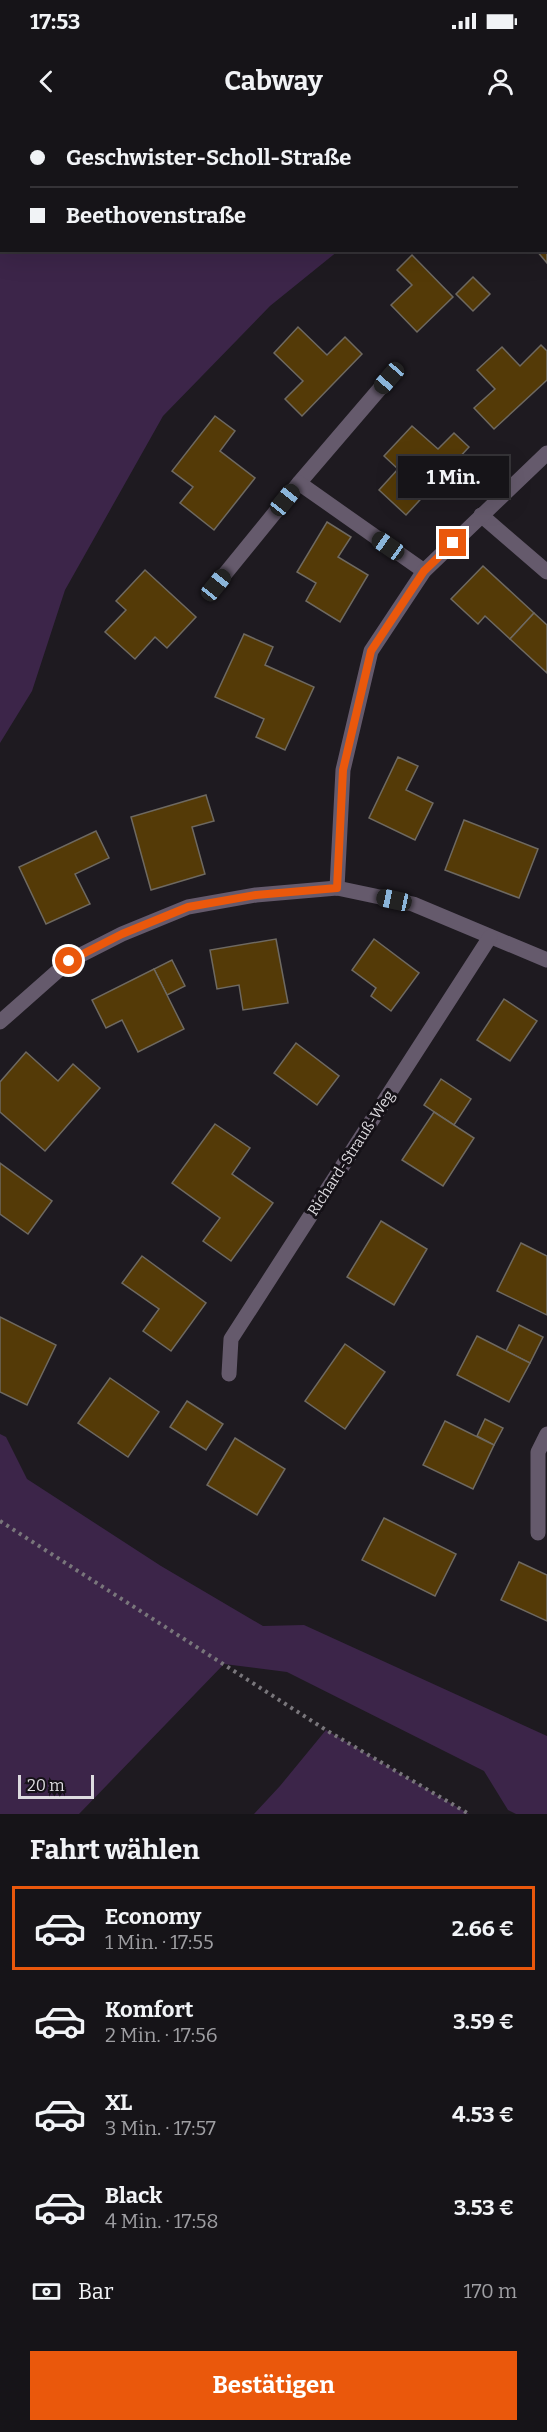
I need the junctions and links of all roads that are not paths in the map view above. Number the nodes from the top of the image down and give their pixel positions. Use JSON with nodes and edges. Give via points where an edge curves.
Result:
{"nodes":[{"id":1,"x":389,"y":378,"type":"dead end"},
{"id":2,"x":547,"y":453,"type":"edge"},
{"id":3,"x":299,"y":483,"type":"junction"},
{"id":4,"x":482,"y":514,"type":"junction"},
{"id":5,"x":424,"y":571,"type":"junction"},
{"id":6,"x":547,"y":572,"type":"edge"},
{"id":7,"x":216,"y":585,"type":"dead end"},
{"id":8,"x":337,"y":888,"type":"junction"},
{"id":9,"x":490,"y":937,"type":"junction"},
{"id":10,"x":547,"y":960,"type":"edge"},
{"id":11,"x":0,"y":1022,"type":"edge"},
{"id":12,"x":229,"y":1374,"type":"dead end"},
{"id":13,"x":547,"y":1434,"type":"edge"},
{"id":14,"x":538,"y":1533,"type":"dead end"}],
"edges":[{"from":1,"to":3,"type":"street"},
{"from":2,"to":4,"type":"street"},
{"from":3,"to":5,"type":"street"},
{"from":3,"to":7,"type":"street"},
{"from":4,"to":5,"type":"street"},
{"from":4,"to":6,"type":"street"},
{"from":5,"to":8,"type":"street","via":[[371,651],[343,770]]},
{"from":8,"to":9,"type":"street","via":[[413,904]]},
{"from":8,"to":11,"type":"street","via":[[256,895],[188,907],[69,961]]},
{"from":9,"to":10,"type":"street"},
{"from":9,"to":12,"type":"street","name":"Richard-Strauß-Weg","via":[[231,1339]]},
{"from":13,"to":14,"type":"street","via":[[538,1452]]}]}
